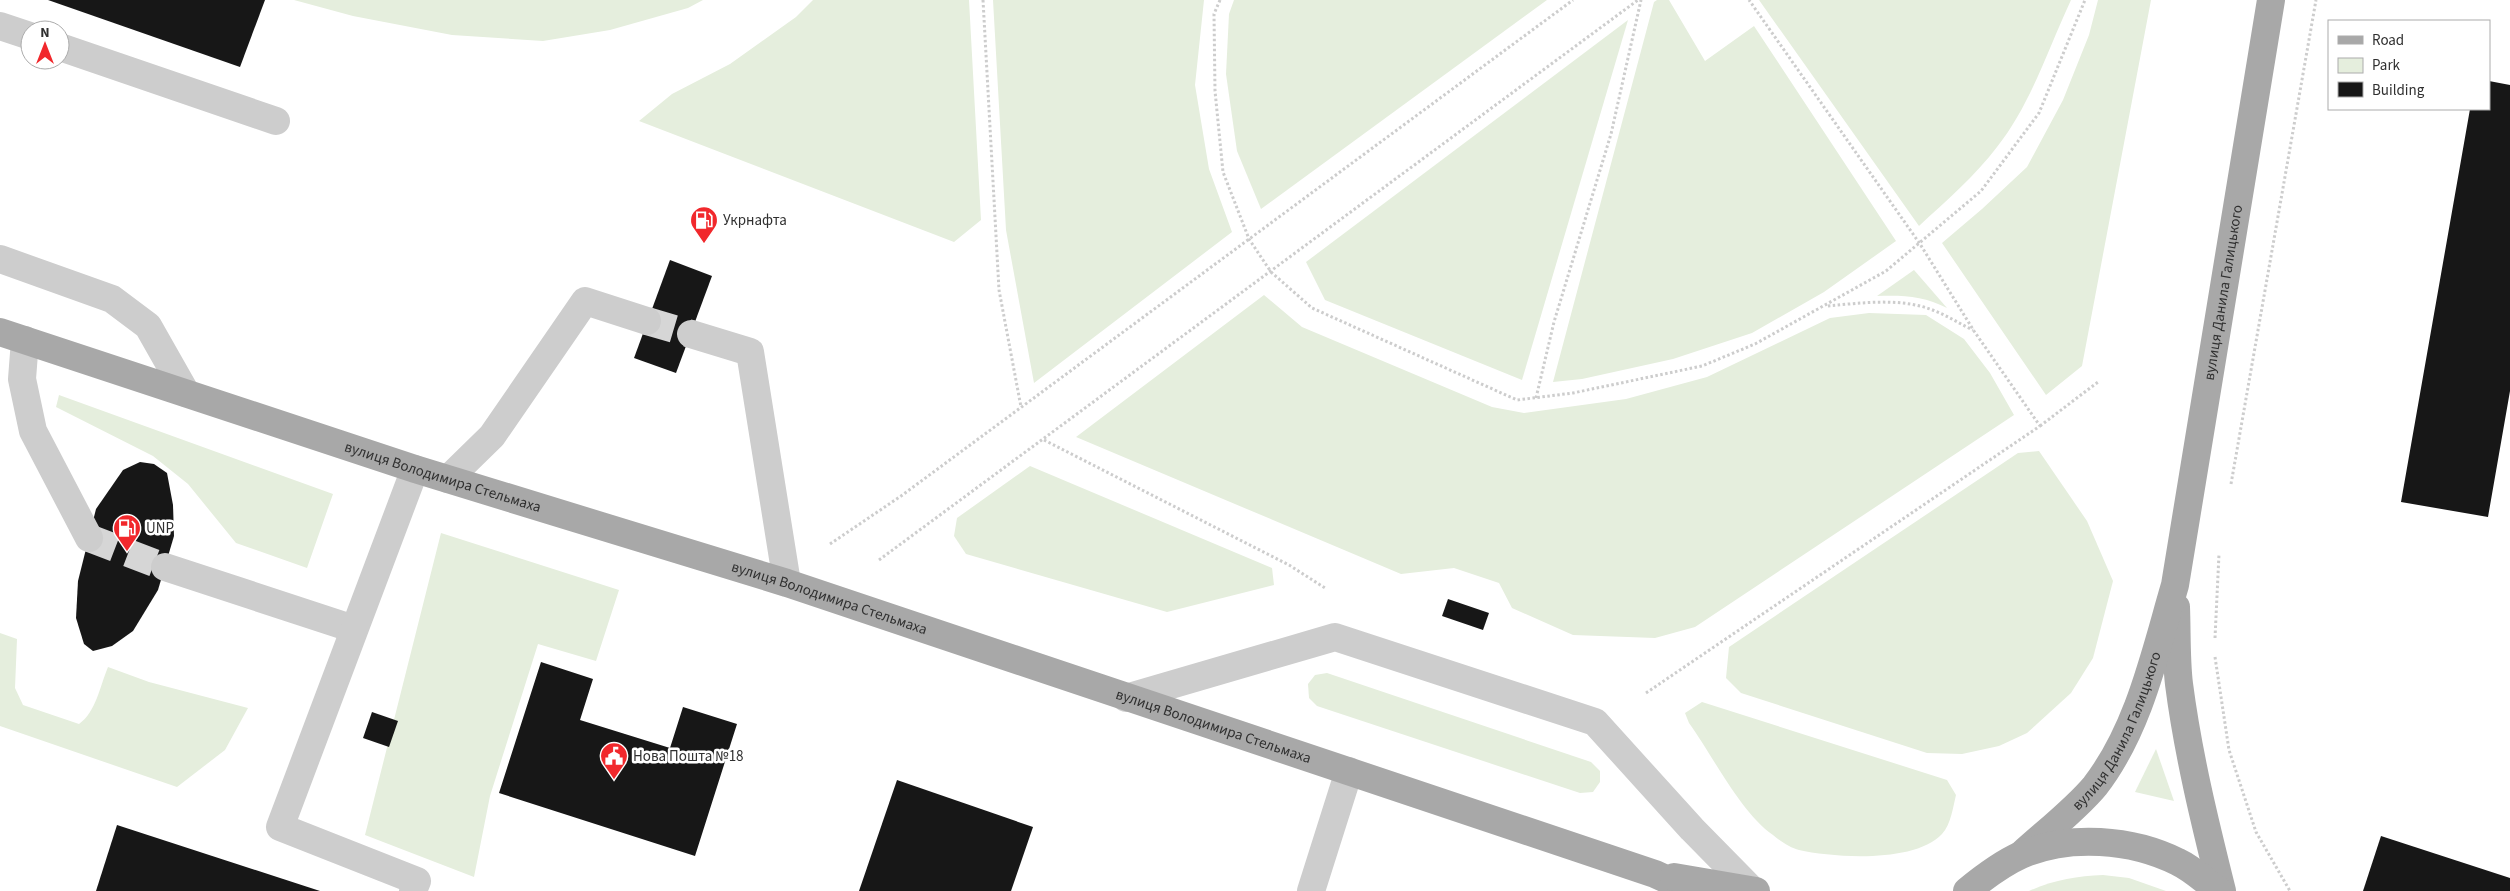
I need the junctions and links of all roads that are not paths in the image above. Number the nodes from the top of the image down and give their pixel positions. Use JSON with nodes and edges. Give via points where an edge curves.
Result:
{"nodes":[{"id":1,"x":2271,"y":0,"type":"edge"},
{"id":2,"x":0,"y":26,"type":"edge"},
{"id":3,"x":20,"y":33,"type":"edge"},
{"id":4,"x":70,"y":49,"type":"edge"},
{"id":5,"x":276,"y":121,"type":"dead end"},
{"id":6,"x":0,"y":259,"type":"edge"},
{"id":7,"x":647,"y":321,"type":"tunnel mouth"},
{"id":8,"x":0,"y":332,"type":"edge"},
{"id":9,"x":691,"y":334,"type":"tunnel mouth"},
{"id":10,"x":25,"y":340,"type":"junction"},
{"id":11,"x":186,"y":393,"type":"junction"},
{"id":12,"x":415,"y":469,"type":"junction"},
{"id":13,"x":448,"y":479,"type":"junction"},
{"id":14,"x":89,"y":538,"type":"tunnel mouth"},
{"id":15,"x":165,"y":567,"type":"tunnel mouth"},
{"id":16,"x":787,"y":583,"type":"junction"},
{"id":17,"x":2175,"y":585,"type":"junction"},
{"id":18,"x":354,"y":629,"type":"junction"},
{"id":19,"x":1126,"y":698,"type":"junction"},
{"id":20,"x":1349,"y":771,"type":"junction"},
{"id":21,"x":2022,"y":854,"type":"junction"},
{"id":22,"x":1655,"y":874,"type":"junction"},
{"id":23,"x":413,"y":891,"type":"edge"},
{"id":24,"x":1311,"y":891,"type":"edge"},
{"id":25,"x":1692,"y":891,"type":"edge"},
{"id":26,"x":1754,"y":891,"type":"edge"},
{"id":27,"x":1967,"y":891,"type":"edge"},
{"id":28,"x":2220,"y":891,"type":"edge"}],
"edges":[{"from":1,"to":17,"type":"main road","name":"вулиця Данила Галицького"},
{"from":2,"to":3,"type":"lane"},
{"from":4,"to":5,"type":"lane"},
{"from":6,"to":11,"type":"lane","via":[[112,299],[148,326]]},
{"from":7,"to":13,"type":"lane","via":[[585,302],[492,436]]},
{"from":8,"to":10,"type":"main road","name":"вулиця Володимира Стельмаха"},
{"from":9,"to":16,"type":"lane","via":[[750,352]]},
{"from":10,"to":11,"type":"main road","name":"вулиця Володимира Стельмаха"},
{"from":10,"to":14,"type":"lane","via":[[22,379],[33,431]]},
{"from":11,"to":12,"type":"main road","name":"вулиця Володимира Стельмаха"},
{"from":12,"to":13,"type":"main road","name":"вулиця Володимира Стельмаха"},
{"from":12,"to":18,"type":"lane"},
{"from":13,"to":16,"type":"main road","name":"вулиця Володимира Стельмаха"},
{"from":15,"to":18,"type":"lane"},
{"from":16,"to":19,"type":"main road","name":"вулиця Володимира Стельмаха"},
{"from":17,"to":21,"type":"main road","name":"вулиця Данила Галицького","via":[[2148,677],[2116,754],[2094,787]]},
{"from":17,"to":28,"type":"main road","name":"вулиця Данила Галицького","via":[[2179,682]]},
{"from":18,"to":23,"type":"lane","via":[[280,827],[417,880]]},
{"from":19,"to":20,"type":"main road","name":"вулиця Володимира Стельмаха"},
{"from":19,"to":26,"type":"lane","via":[[1334,637],[1595,722],[1692,829]]},
{"from":20,"to":22,"type":"main road","name":"вулиця Володимира Стельмаха"},
{"from":20,"to":24,"type":"lane"},
{"from":21,"to":27,"type":"main road"},
{"from":21,"to":28,"type":"main road","via":[[2074,841],[2128,844],[2179,862]]},
{"from":22,"to":25,"type":"main road","name":"вулиця Володимира Стельмаха"},
{"from":22,"to":26,"type":"main road","name":"вулиця Володимира Стельмаха"}]}
